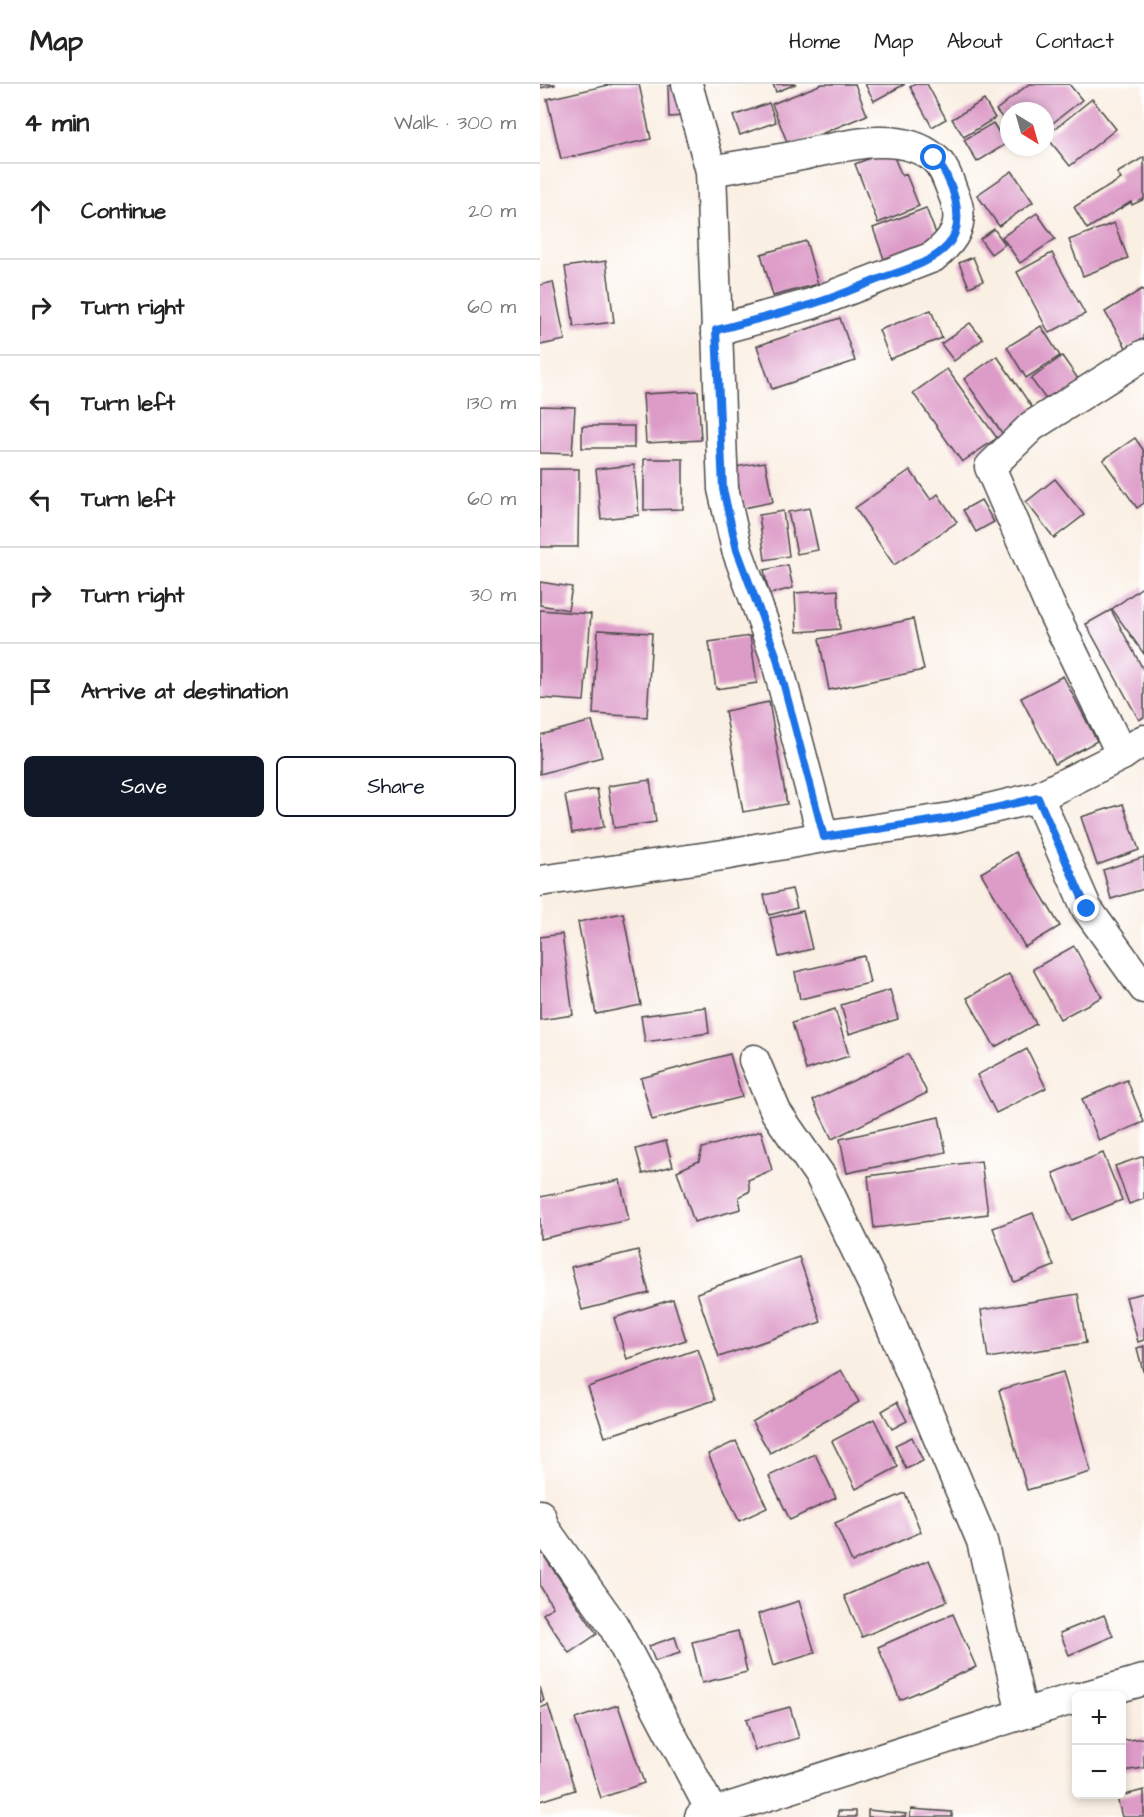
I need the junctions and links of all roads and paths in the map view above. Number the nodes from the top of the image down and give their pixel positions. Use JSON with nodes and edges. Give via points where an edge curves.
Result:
{"nodes":[{"id":1,"x":687,"y":84,"type":"edge"},
{"id":2,"x":711,"y":171,"type":"junction"},
{"id":3,"x":716,"y":330,"type":"junction"},
{"id":4,"x":1144,"y":355,"type":"edge"},
{"id":5,"x":1133,"y":747,"type":"edge"},
{"id":6,"x":1038,"y":798,"type":"junction"},
{"id":7,"x":824,"y":837,"type":"junction"},
{"id":8,"x":540,"y":881,"type":"edge"},
{"id":9,"x":1144,"y":988,"type":"edge"},
{"id":10,"x":754,"y":1060,"type":"dead end"},
{"id":11,"x":540,"y":1515,"type":"edge"},
{"id":12,"x":1144,"y":1680,"type":"edge"},
{"id":13,"x":1102,"y":1691,"type":"edge"},
{"id":14,"x":1072,"y":1699,"type":"edge"},
{"id":15,"x":1022,"y":1714,"type":"junction"},
{"id":16,"x":706,"y":1815,"type":"edge"}],
"edges":[{"from":1,"to":2,"type":"street"},
{"from":2,"to":3,"type":"street"},
{"from":2,"to":3,"type":"street","via":[[864,143],[903,144],[923,151],[943,167],[958,218],[948,245],[933,257],[811,304]]},
{"from":3,"to":7,"type":"street","via":[[723,489],[737,550],[776,655]]},
{"from":4,"to":5,"type":"street","via":[[1032,426],[990,467],[1049,604]]},
{"from":5,"to":6,"type":"street"},
{"from":6,"to":7,"type":"street","via":[[951,818]]},
{"from":6,"to":9,"type":"street","via":[[1087,909]]},
{"from":7,"to":8,"type":"street"},
{"from":10,"to":15,"type":"street","via":[[777,1112],[821,1177],[878,1294],[982,1540]]},
{"from":11,"to":16,"type":"street","via":[[544,1528],[613,1625]]},
{"from":12,"to":13,"type":"street"},
{"from":14,"to":15,"type":"street"},
{"from":15,"to":16,"type":"street"}]}
